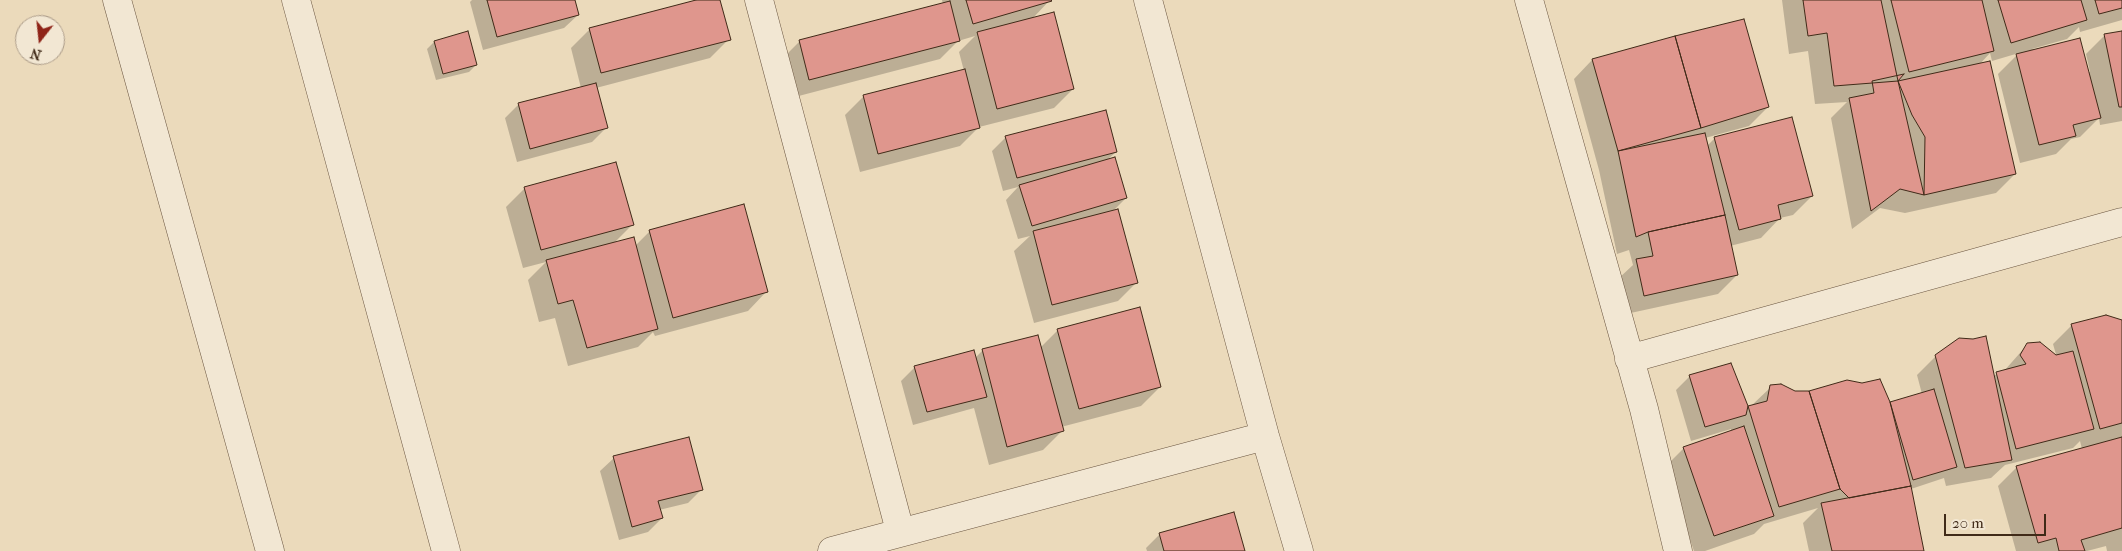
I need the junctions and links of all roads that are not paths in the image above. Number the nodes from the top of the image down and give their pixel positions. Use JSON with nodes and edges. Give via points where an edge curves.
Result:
{"nodes":[{"id":1,"x":117,"y":0,"type":"edge"},
{"id":2,"x":296,"y":0,"type":"edge"},
{"id":3,"x":758,"y":0,"type":"edge"},
{"id":4,"x":1148,"y":0,"type":"edge"},
{"id":5,"x":1529,"y":0,"type":"edge"},
{"id":6,"x":2122,"y":222,"type":"edge"},
{"id":7,"x":1629,"y":359,"type":"junction"},
{"id":8,"x":1265,"y":436,"type":"junction"},
{"id":9,"x":900,"y":531,"type":"junction"},
{"id":10,"x":270,"y":551,"type":"edge"},
{"id":11,"x":446,"y":551,"type":"edge"},
{"id":12,"x":832,"y":551,"type":"edge"},
{"id":13,"x":1299,"y":551,"type":"edge"},
{"id":14,"x":1678,"y":551,"type":"edge"}],
"edges":[{"from":1,"to":10,"type":"street"},
{"from":2,"to":11,"type":"street"},
{"from":3,"to":9,"type":"street"},
{"from":4,"to":8,"type":"street"},
{"from":5,"to":7,"type":"street"},
{"from":6,"to":7,"type":"street"},
{"from":7,"to":14,"type":"street"},
{"from":8,"to":9,"type":"street"},
{"from":8,"to":13,"type":"street"},
{"from":9,"to":12,"type":"street"}]}
